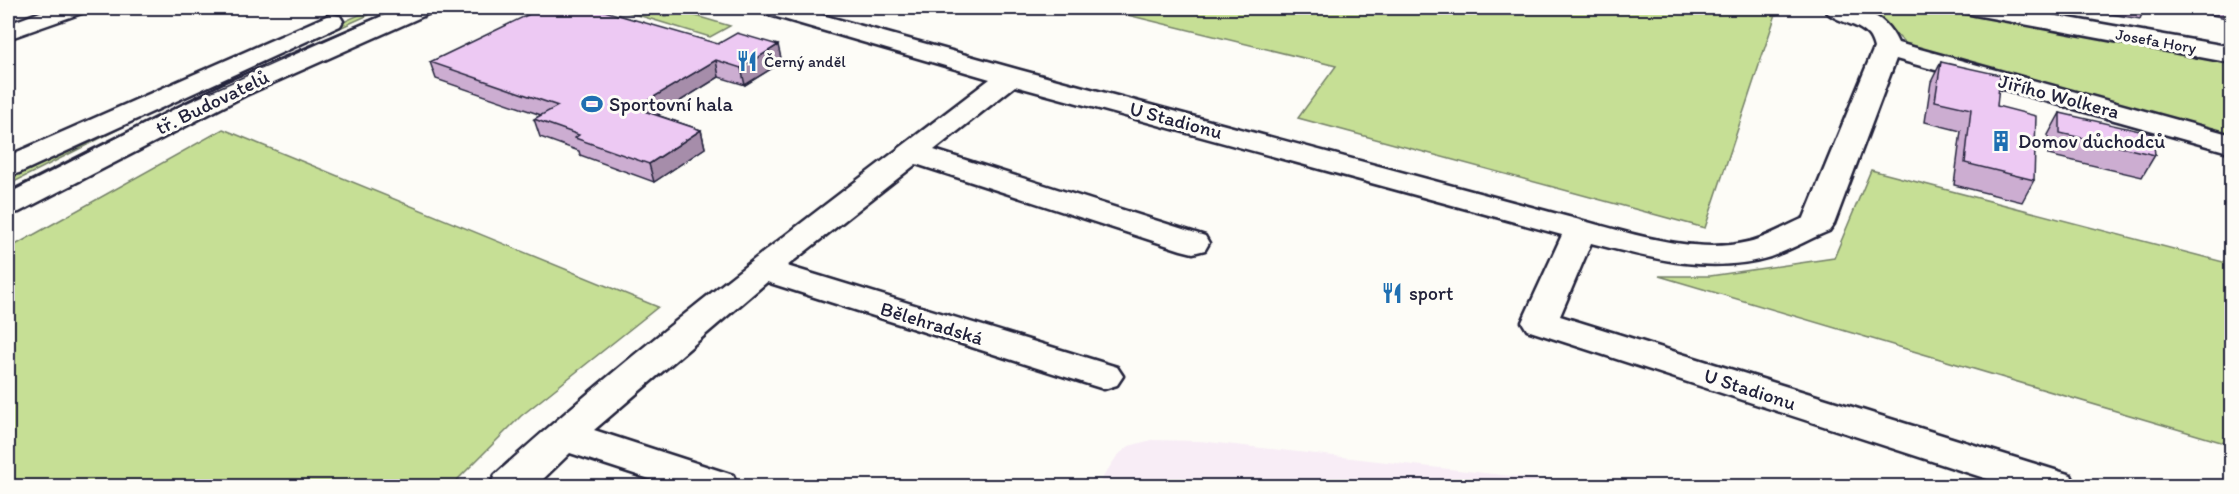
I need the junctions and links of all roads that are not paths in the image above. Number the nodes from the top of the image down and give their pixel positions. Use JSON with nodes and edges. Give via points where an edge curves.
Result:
{"nodes":[{"id":1,"x":73,"y":8,"type":"edge"},
{"id":2,"x":362,"y":8,"type":"edge"},
{"id":3,"x":421,"y":8,"type":"edge"},
{"id":4,"x":772,"y":8,"type":"edge"},
{"id":5,"x":1836,"y":8,"type":"edge"},
{"id":6,"x":1975,"y":8,"type":"edge"},
{"id":7,"x":8,"y":32,"type":"edge"},
{"id":8,"x":1887,"y":48,"type":"junction"},
{"id":9,"x":2232,"y":55,"type":"edge"},
{"id":10,"x":1010,"y":76,"type":"junction"},
{"id":11,"x":2232,"y":144,"type":"edge"},
{"id":12,"x":913,"y":153,"type":"junction"},
{"id":13,"x":8,"y":167,"type":"edge"},
{"id":14,"x":8,"y":206,"type":"edge"},
{"id":15,"x":1580,"y":230,"type":"junction"},
{"id":16,"x":1193,"y":243,"type":"dead end"},
{"id":17,"x":760,"y":269,"type":"junction"},
{"id":18,"x":1104,"y":376,"type":"dead end"},
{"id":19,"x":565,"y":435,"type":"junction"},
{"id":20,"x":510,"y":486,"type":"edge"},
{"id":21,"x":718,"y":486,"type":"edge"},
{"id":22,"x":2056,"y":486,"type":"edge"}],
"edges":[{"from":1,"to":7,"type":"street"},
{"from":2,"to":13,"type":"street","name":"tř. Budovatelů"},
{"from":3,"to":14,"type":"street","name":"tř. Budovatelů","via":[[236,89]]},
{"from":4,"to":10,"type":"street","name":"U Stadionu"},
{"from":5,"to":8,"type":"street","via":[[1880,31]]},
{"from":6,"to":9,"type":"street","name":"Josefa Hory"},
{"from":8,"to":11,"type":"street","name":"Jiřího Wolkera"},
{"from":8,"to":15,"type":"street","name":"U Stadionu","via":[[1818,224],[1750,252],[1659,250]]},
{"from":10,"to":12,"type":"street"},
{"from":10,"to":15,"type":"street","name":"U Stadionu"},
{"from":12,"to":16,"type":"street"},
{"from":12,"to":17,"type":"street"},
{"from":15,"to":22,"type":"street","name":"U Stadionu","via":[[1540,322]]},
{"from":17,"to":18,"type":"street","name":"Bělehradská"},
{"from":17,"to":19,"type":"street"},
{"from":19,"to":20,"type":"street"},
{"from":19,"to":21,"type":"street"}]}
